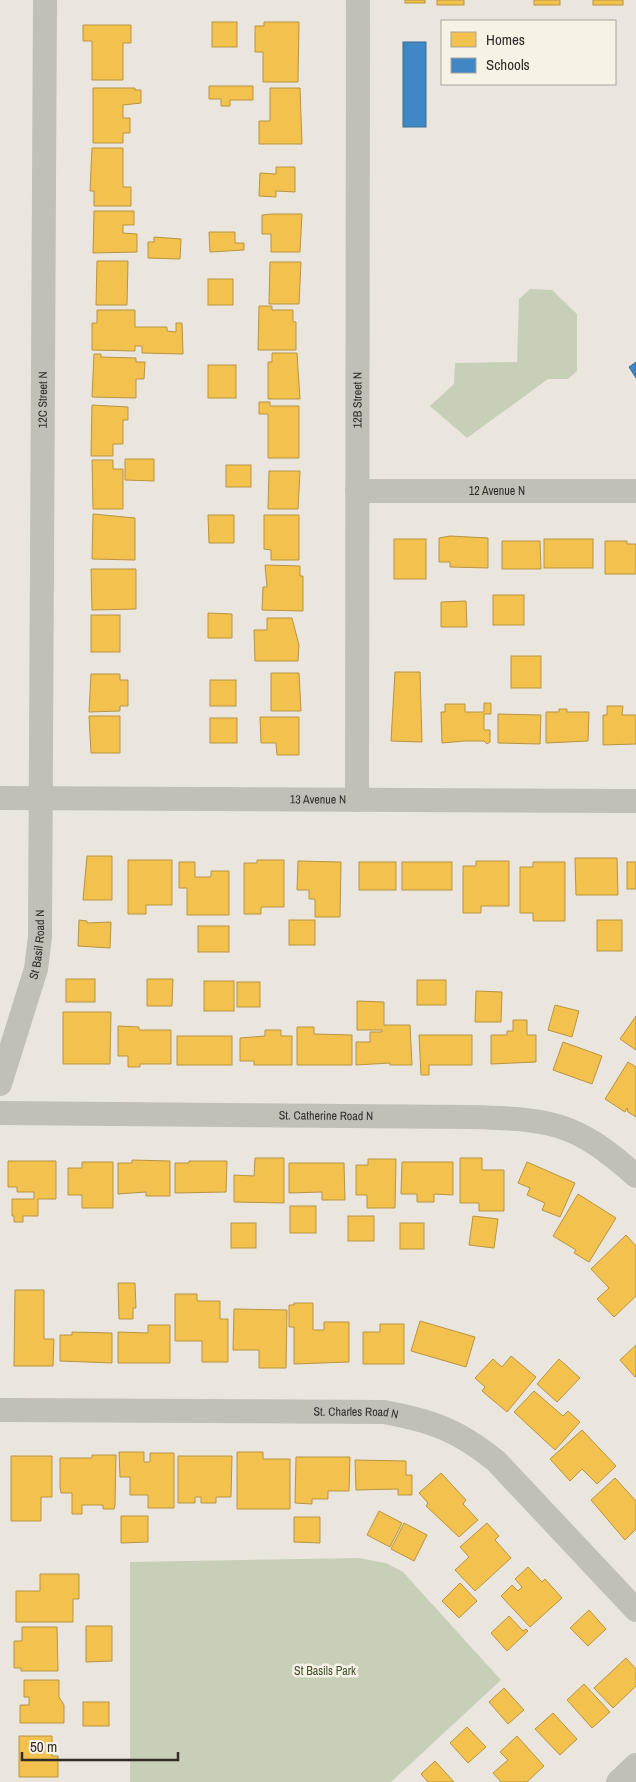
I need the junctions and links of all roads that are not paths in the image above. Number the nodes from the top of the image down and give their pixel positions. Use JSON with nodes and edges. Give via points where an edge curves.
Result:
{"nodes":[{"id":1,"x":45,"y":0,"type":"edge"},
{"id":2,"x":358,"y":0,"type":"edge"},
{"id":3,"x":357,"y":491,"type":"junction"},
{"id":4,"x":636,"y":491,"type":"edge"},
{"id":5,"x":0,"y":798,"type":"edge"},
{"id":6,"x":39,"y":799,"type":"junction"},
{"id":7,"x":357,"y":800,"type":"junction"},
{"id":8,"x":636,"y":801,"type":"edge"},
{"id":9,"x":0,"y":1084,"type":"edge"},
{"id":10,"x":0,"y":1113,"type":"edge"},
{"id":11,"x":636,"y":1176,"type":"edge"},
{"id":12,"x":0,"y":1410,"type":"edge"},
{"id":13,"x":636,"y":1610,"type":"edge"},
{"id":14,"x":636,"y":1765,"type":"edge"},
{"id":15,"x":618,"y":1782,"type":"edge"}],
"edges":[{"from":1,"to":6,"type":"street","name":"12C Street N"},
{"from":2,"to":3,"type":"street","name":"12B Street N"},
{"from":3,"to":4,"type":"street","name":"12 Avenue N"},
{"from":3,"to":7,"type":"street","name":"12B Street N"},
{"from":5,"to":6,"type":"street","name":"13 Avenue N"},
{"from":6,"to":7,"type":"street","name":"13 Avenue N"},
{"from":6,"to":9,"type":"street","name":"St Basil Road N","via":[[39,952],[29,995]]},
{"from":7,"to":8,"type":"street","name":"13 Avenue N"},
{"from":10,"to":11,"type":"street","name":"St. Catherine Road N","via":[[469,1117],[535,1121],[559,1125],[577,1133],[606,1150]]},
{"from":12,"to":13,"type":"street","name":"St. Charles Road N","via":[[384,1412],[443,1426],[472,1441],[496,1461]]},
{"from":14,"to":15,"type":"street"}]}
